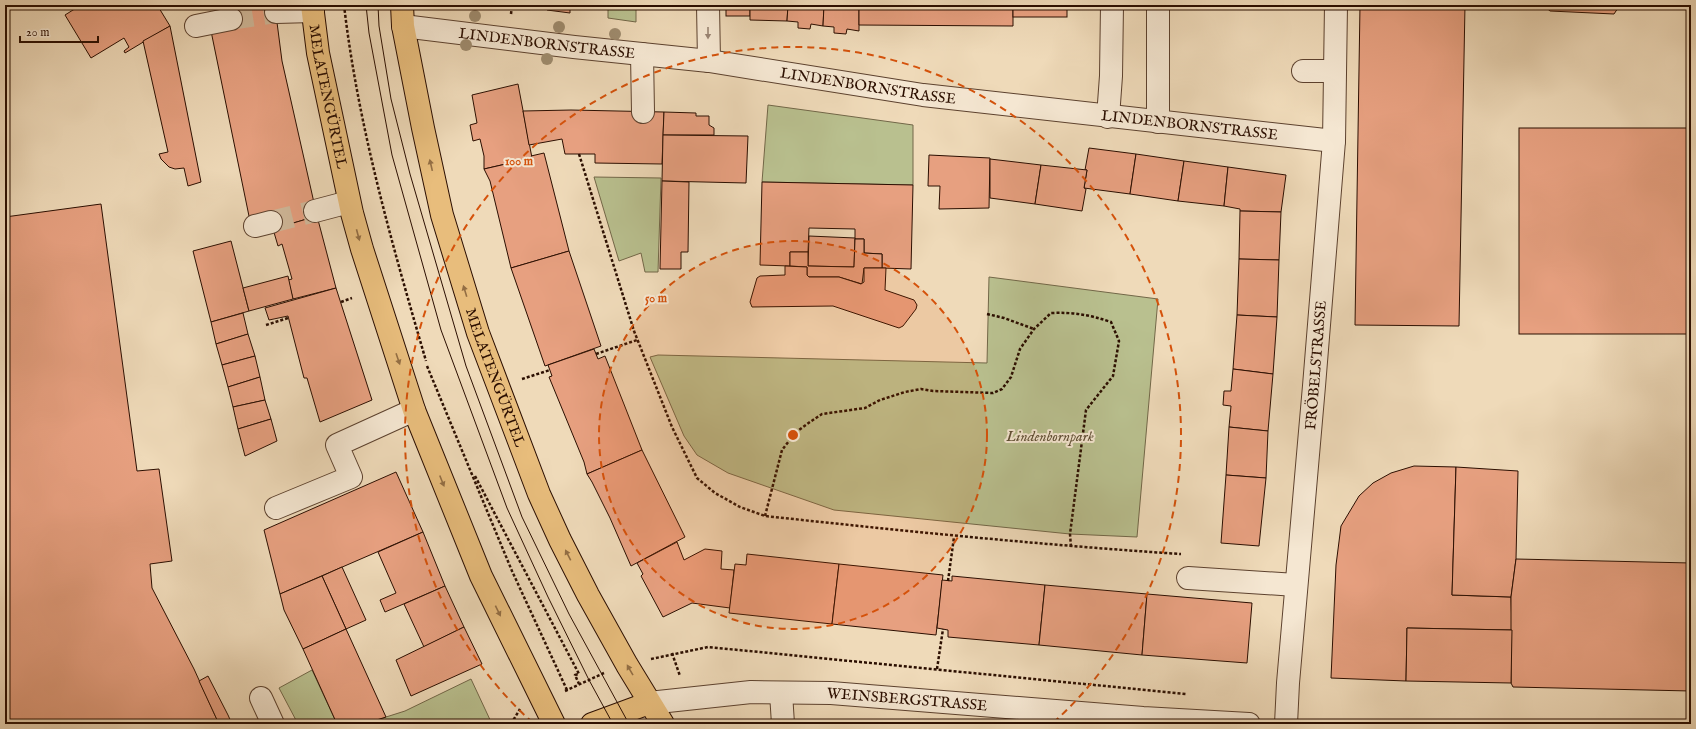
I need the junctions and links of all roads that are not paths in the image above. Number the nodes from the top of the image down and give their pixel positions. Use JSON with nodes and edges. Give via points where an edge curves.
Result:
{"nodes":[{"id":1,"x":402,"y":5,"type":"edge"},
{"id":2,"x":708,"y":5,"type":"edge"},
{"id":3,"x":1112,"y":5,"type":"edge"},
{"id":4,"x":1158,"y":5,"type":"edge"},
{"id":5,"x":1336,"y":5,"type":"edge"},
{"id":6,"x":313,"y":8,"type":"edge"},
{"id":7,"x":276,"y":12,"type":"tunnel mouth"},
{"id":8,"x":230,"y":19,"type":"tunnel mouth"},
{"id":9,"x":196,"y":26,"type":"dead end"},
{"id":10,"x":404,"y":26,"type":"junction"},
{"id":11,"x":642,"y":54,"type":"junction"},
{"id":12,"x":709,"y":61,"type":"junction"},
{"id":13,"x":1303,"y":71,"type":"dead end"},
{"id":14,"x":1335,"y":71,"type":"junction"},
{"id":15,"x":643,"y":112,"type":"dead end"},
{"id":16,"x":1108,"y":117,"type":"junction"},
{"id":17,"x":1158,"y":122,"type":"junction"},
{"id":18,"x":1334,"y":141,"type":"junction"},
{"id":19,"x":350,"y":202,"type":"junction"},
{"id":20,"x":315,"y":211,"type":"tunnel mouth"},
{"id":21,"x":414,"y":410,"type":"junction"},
{"id":22,"x":276,"y":508,"type":"dead end"},
{"id":23,"x":1188,"y":578,"type":"dead end"},
{"id":24,"x":1296,"y":586,"type":"junction"},
{"id":25,"x":780,"y":693,"type":"junction"},
{"id":26,"x":261,"y":698,"type":"dead end"},
{"id":27,"x":649,"y":703,"type":"junction"},
{"id":28,"x":1193,"y":723,"type":"edge"},
{"id":29,"x":273,"y":724,"type":"edge"},
{"id":30,"x":554,"y":724,"type":"edge"},
{"id":31,"x":592,"y":724,"type":"edge"},
{"id":32,"x":663,"y":724,"type":"edge"},
{"id":33,"x":783,"y":724,"type":"edge"},
{"id":34,"x":1249,"y":724,"type":"edge"},
{"id":35,"x":1286,"y":724,"type":"edge"}],
"edges":[{"from":1,"to":10,"type":"main road","name":"MELATENGÜRTEL"},
{"from":2,"to":12,"type":"street","one_way":true},
{"from":3,"to":16,"type":"street"},
{"from":4,"to":17,"type":"street"},
{"from":5,"to":14,"type":"street","name":"FRÖBELSTRASSE"},
{"from":6,"to":7,"type":"street"},
{"from":6,"to":19,"type":"main road","name":"MELATENGÜRTEL","via":[[318,54]]},
{"from":8,"to":9,"type":"street"},
{"from":10,"to":11,"type":"street","name":"LINDENBORNSTRASSE"},
{"from":27,"to":10,"type":"main road","name":"MELATENGÜRTEL","one_way":true,"via":[[560,540],[539,494],[478,333],[442,215]]},
{"from":11,"to":12,"type":"street","name":"LINDENBORNSTRASSE"},
{"from":11,"to":15,"type":"street"},
{"from":12,"to":16,"type":"street","name":"LINDENBORNSTRASSE","via":[[923,95]]},
{"from":13,"to":14,"type":"street"},
{"from":14,"to":18,"type":"street","name":"FRÖBELSTRASSE"},
{"from":16,"to":17,"type":"street","name":"LINDENBORNSTRASSE"},
{"from":17,"to":18,"type":"street","name":"LINDENBORNSTRASSE"},
{"from":18,"to":24,"type":"street","name":"FRÖBELSTRASSE"},
{"from":19,"to":20,"type":"street"},
{"from":19,"to":21,"type":"main road","name":"MELATENGÜRTEL","one_way":true,"via":[[362,249]]},
{"from":21,"to":22,"type":"street","via":[[337,445],[351,477]]},
{"from":21,"to":30,"type":"main road","name":"MELATENGÜRTEL","one_way":true,"via":[[480,576]]},
{"from":23,"to":24,"type":"street"},
{"from":24,"to":35,"type":"street","name":"FRÖBELSTRASSE"},
{"from":25,"to":27,"type":"street","name":"WEINSBERGSTRASSE","via":[[751,692]]},
{"from":25,"to":28,"type":"street","name":"WEINSBERGSTRASSE","via":[[831,693]]},
{"from":25,"to":33,"type":"street"},
{"from":26,"to":29,"type":"street"},
{"from":27,"to":31,"type":"main road","name":"WEINSBERGSTRASSE"},
{"from":27,"to":32,"type":"main road","name":"MELATENGÜRTEL"},
{"from":28,"to":34,"type":"street","name":"WEINSBERGSTRASSE"}]}
